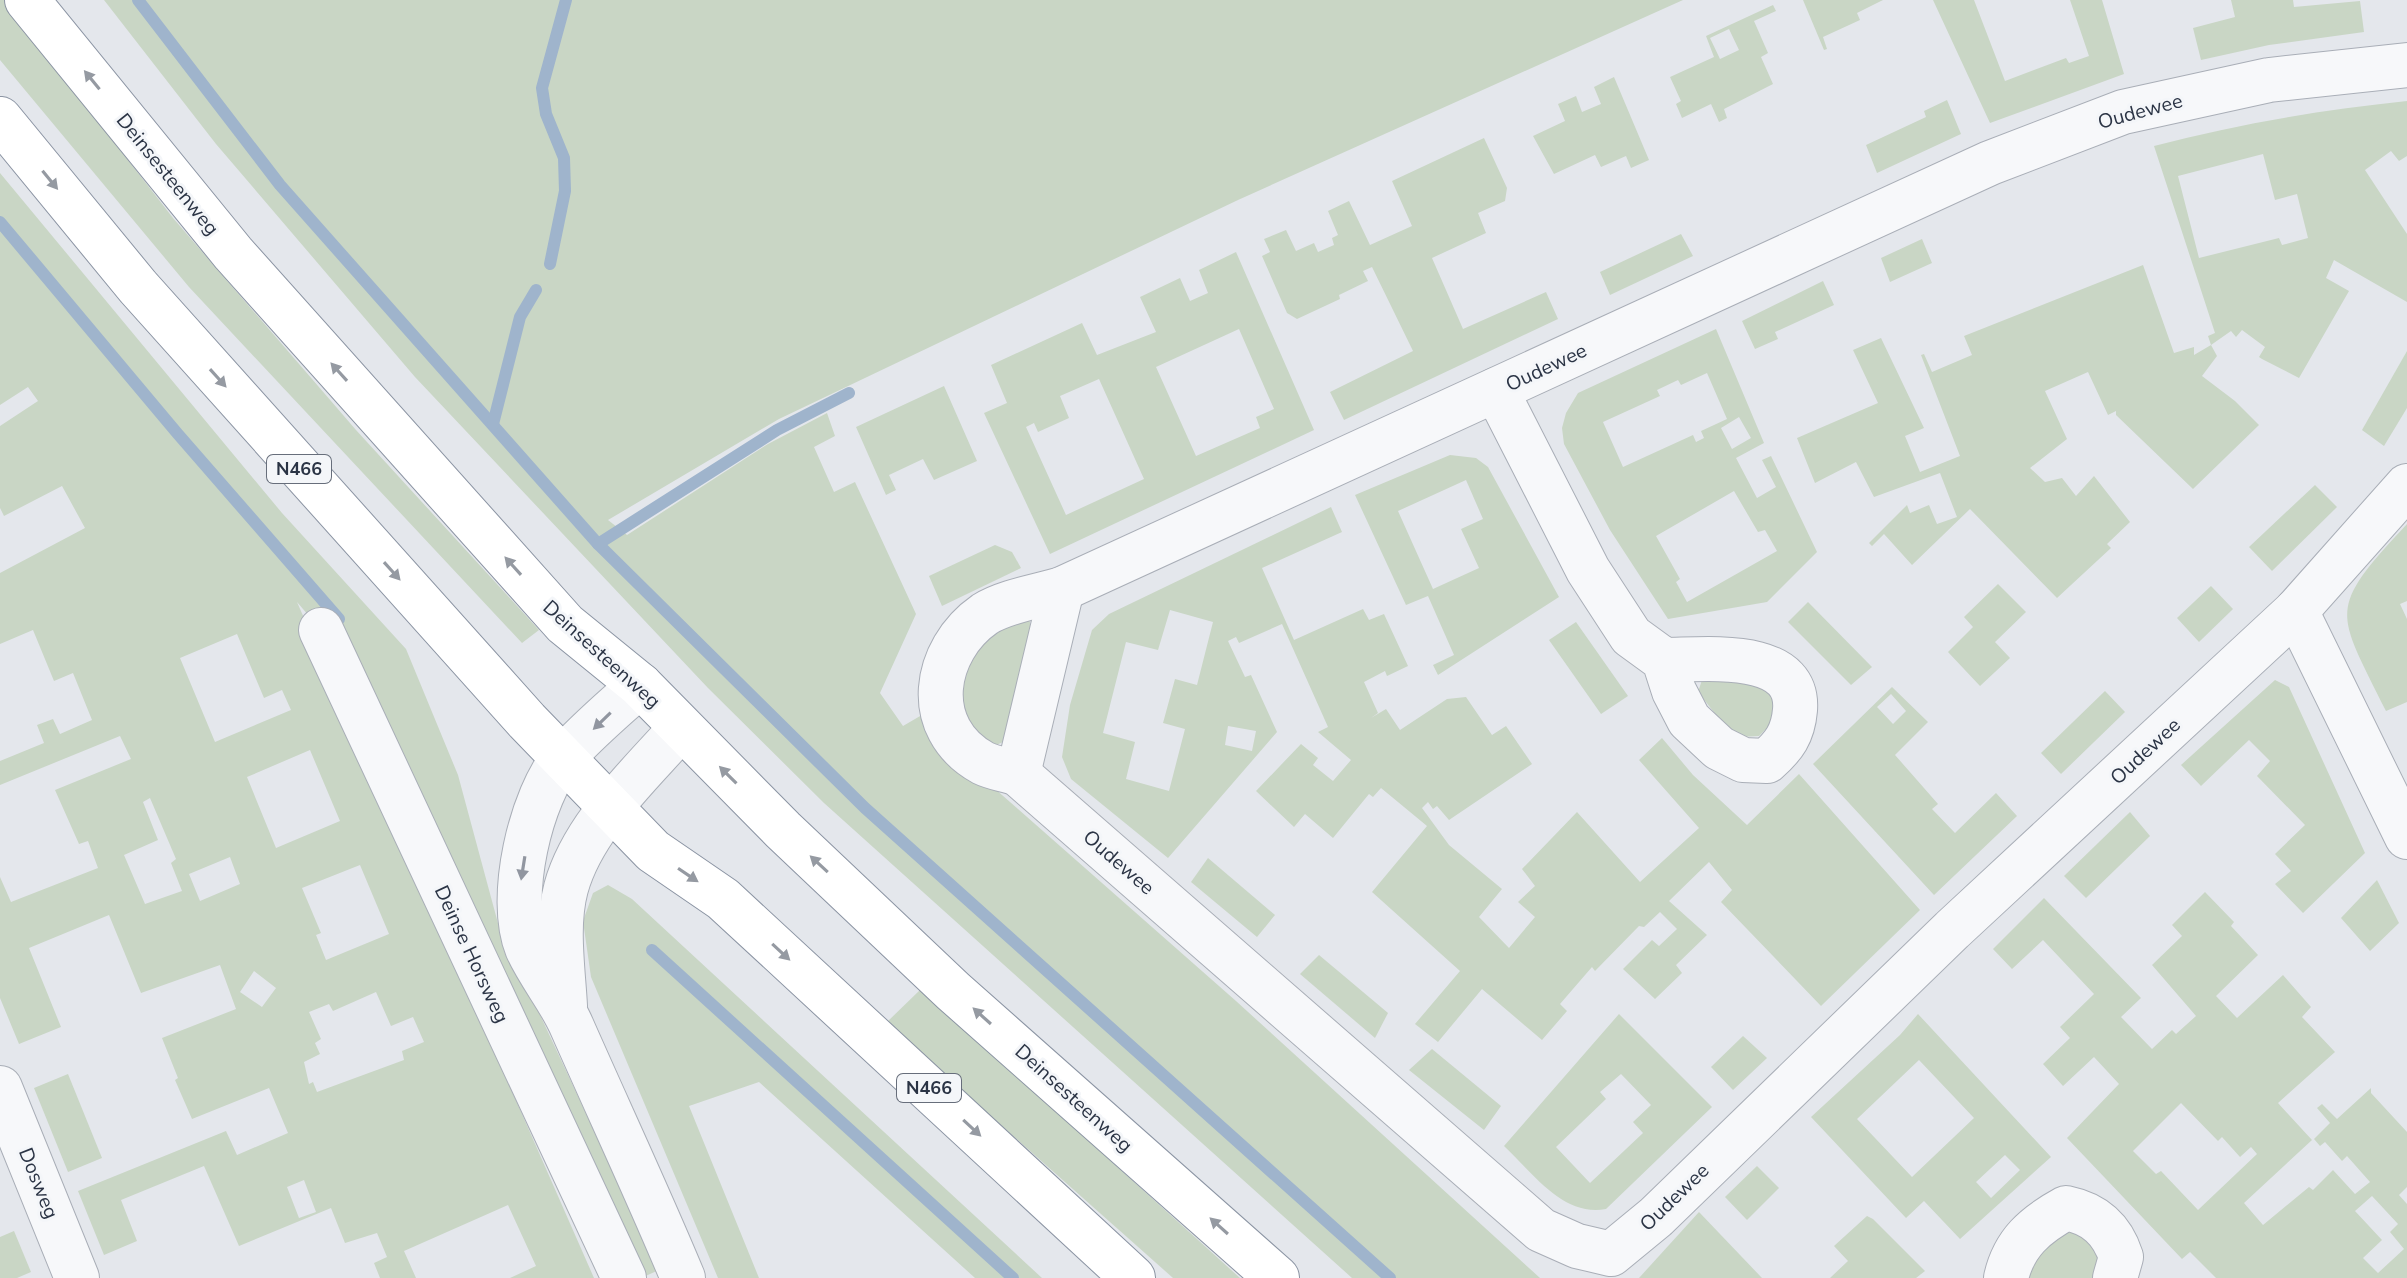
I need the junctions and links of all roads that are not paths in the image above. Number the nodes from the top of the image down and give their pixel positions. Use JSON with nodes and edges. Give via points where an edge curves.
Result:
{"nodes":[{"id":1,"x":27,"y":0,"type":"edge"},
{"id":2,"x":2407,"y":65,"type":"edge"},
{"id":3,"x":0,"y":119,"type":"edge"},
{"id":4,"x":1496,"y":390,"type":"junction"},
{"id":5,"x":2407,"y":486,"type":"edge"},
{"id":6,"x":1062,"y":589,"type":"junction"},
{"id":7,"x":2296,"y":611,"type":"junction"},
{"id":8,"x":321,"y":630,"type":"dead end"},
{"id":9,"x":1664,"y":660,"type":"dead end"},
{"id":10,"x":640,"y":685,"type":"junction"},
{"id":11,"x":681,"y":728,"type":"junction"},
{"id":12,"x":563,"y":758,"type":"junction"},
{"id":13,"x":1018,"y":774,"type":"junction"},
{"id":14,"x":611,"y":808,"type":"junction"},
{"id":15,"x":2407,"y":837,"type":"edge"},
{"id":16,"x":565,"y":1012,"type":"junction"},
{"id":17,"x":0,"y":1088,"type":"edge"},
{"id":18,"x":667,"y":1273,"type":"edge"},
{"id":19,"x":77,"y":1278,"type":"edge"},
{"id":20,"x":624,"y":1278,"type":"edge"},
{"id":21,"x":1133,"y":1278,"type":"edge"},
{"id":22,"x":1277,"y":1278,"type":"edge"},
{"id":23,"x":2006,"y":1278,"type":"edge"},
{"id":24,"x":2115,"y":1278,"type":"edge"}],
"edges":[{"from":10,"to":1,"type":"highway","name":"Deinsesteenweg","one_way":true,"via":[[565,624],[533,590],[233,253]]},
{"from":2,"to":4,"type":"street","name":"Oudewee","via":[[2269,80],[2123,112],[1990,163]]},
{"from":3,"to":12,"type":"highway","number":"N466","one_way":true,"via":[[138,287]]},
{"from":4,"to":6,"type":"street","name":"Oudewee"},
{"from":4,"to":9,"type":"street","name":"Oudewee","via":[[1588,570],[1631,636]]},
{"from":5,"to":7,"type":"street","name":"Oudewee"},
{"from":6,"to":13,"type":"street"},
{"from":6,"to":13,"type":"street","name":"Oudewee","via":[[988,612],[958,636],[945,665],[940,691],[946,722],[958,743],[983,763]]},
{"from":7,"to":13,"type":"street","name":"Oudewee","via":[[1611,1254],[1541,1230]]},
{"from":7,"to":15,"type":"street"},
{"from":8,"to":20,"type":"street","name":"Deinse Horsweg"},
{"from":10,"to":11,"type":"highway","name":"Deinsesteenweg"},
{"from":10,"to":12,"type":"street","one_way":true},
{"from":11,"to":14,"type":"street"},
{"from":22,"to":11,"type":"highway","name":"Deinsesteenweg","one_way":true,"via":[[953,991]]},
{"from":12,"to":14,"type":"highway","number":"N466"},
{"from":12,"to":16,"type":"street","one_way":true,"via":[[535,818],[519,892],[527,947]]},
{"from":14,"to":16,"type":"street","via":[[589,838],[566,889]]},
{"from":14,"to":21,"type":"highway","number":"N466","one_way":true,"via":[[653,851],[723,899]]},
{"from":16,"to":18,"type":"street"},
{"from":17,"to":19,"type":"street","name":"Dosweg"},
{"from":23,"to":24,"type":"street","via":[[2024,1237],[2066,1208],[2083,1211],[2106,1226],[2121,1257]]}]}
